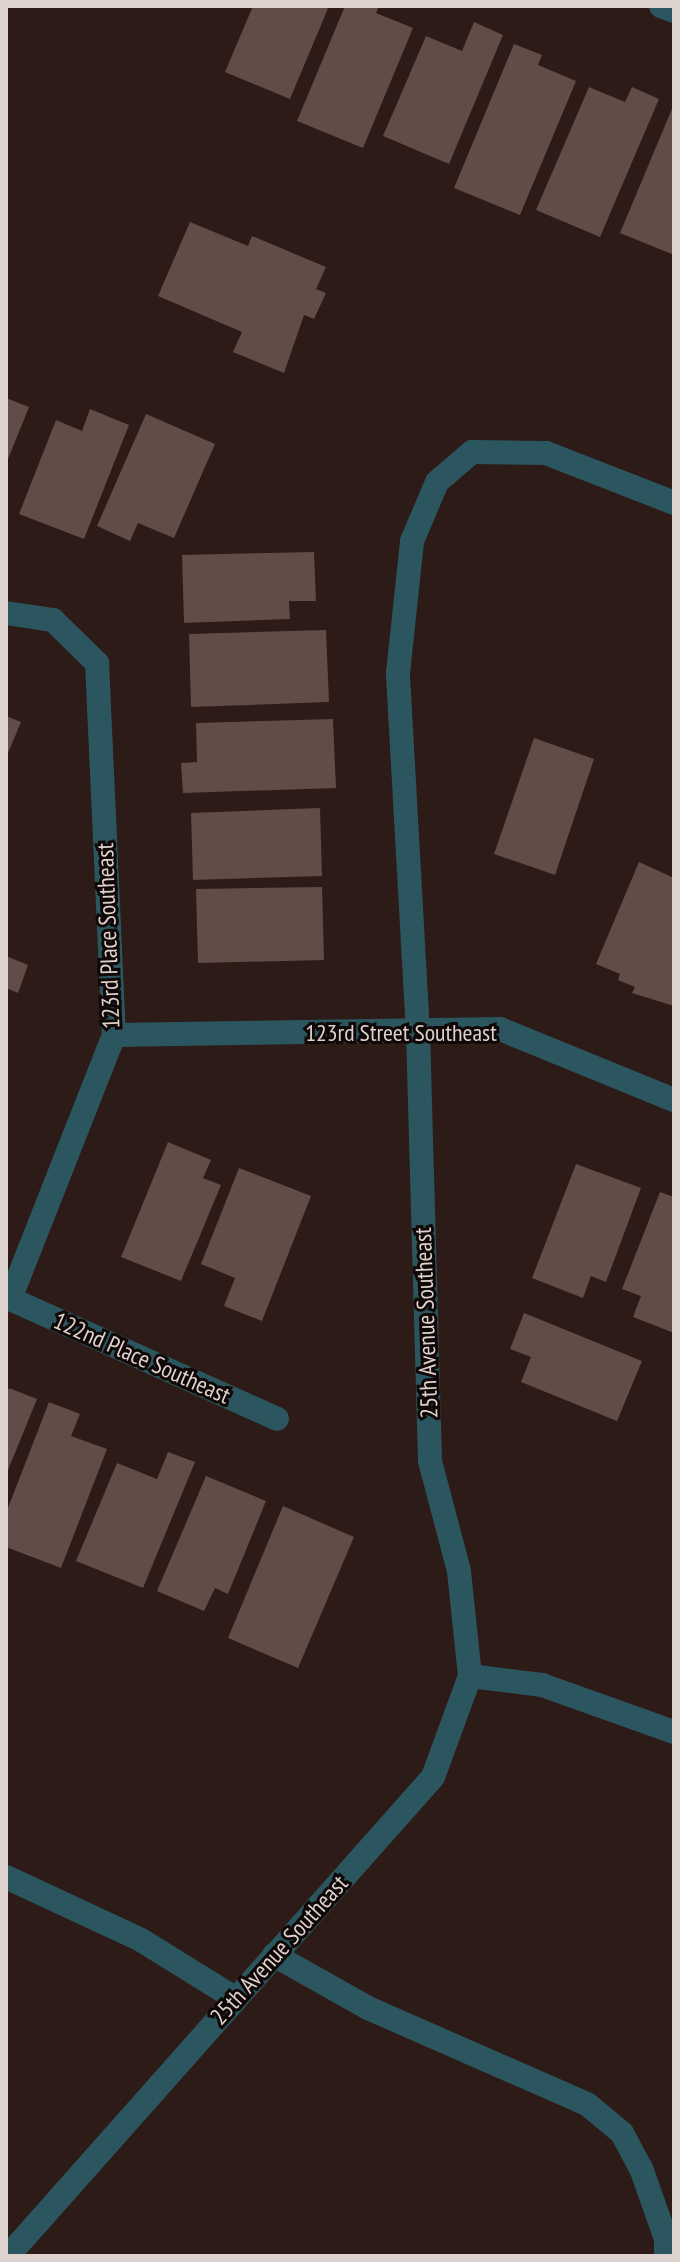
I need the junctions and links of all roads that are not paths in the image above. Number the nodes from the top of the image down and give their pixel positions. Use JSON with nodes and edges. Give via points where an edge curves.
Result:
{"nodes":[{"id":1,"x":674,"y":503,"type":"edge"},
{"id":2,"x":6,"y":613,"type":"edge"},
{"id":3,"x":418,"y":1033,"type":"junction"},
{"id":4,"x":114,"y":1035,"type":"junction"},
{"id":5,"x":674,"y":1100,"type":"edge"},
{"id":6,"x":8,"y":1298,"type":"edge"},
{"id":7,"x":277,"y":1419,"type":"dead end"},
{"id":8,"x":470,"y":1676,"type":"junction"},
{"id":9,"x":674,"y":1732,"type":"edge"},
{"id":10,"x":6,"y":1877,"type":"edge"},
{"id":11,"x":274,"y":1955,"type":"junction"},
{"id":12,"x":236,"y":1999,"type":"junction"},
{"id":13,"x":8,"y":2256,"type":"edge"},
{"id":14,"x":666,"y":2256,"type":"edge"}],
"edges":[{"from":1,"to":3,"type":"street","name":"25th Avenue Southeast","via":[[546,453],[472,452],[437,482],[412,541],[398,673]]},
{"from":2,"to":4,"type":"street","name":"123rd Place Southeast","via":[[53,620],[97,663]]},
{"from":3,"to":4,"type":"street","name":"123rd Street Southeast"},
{"from":3,"to":5,"type":"street","name":"123rd Street Southeast","via":[[500,1029]]},
{"from":3,"to":8,"type":"street","name":"25th Avenue Southeast","via":[[430,1461],[459,1571]]},
{"from":4,"to":6,"type":"street","name":"123rd Place Southeast"},
{"from":6,"to":7,"type":"street","name":"122nd Place Southeast"},
{"from":8,"to":9,"type":"street","via":[[542,1685]]},
{"from":8,"to":11,"type":"street","name":"25th Avenue Southeast","via":[[433,1777]]},
{"from":10,"to":12,"type":"street","via":[[141,1940]]},
{"from":11,"to":12,"type":"street","name":"25th Avenue Southeast"},
{"from":11,"to":14,"type":"street","via":[[368,2008],[587,2104],[622,2133],[641,2168],[666,2239]]},
{"from":12,"to":13,"type":"street","name":"25th Avenue Southeast"}]}
